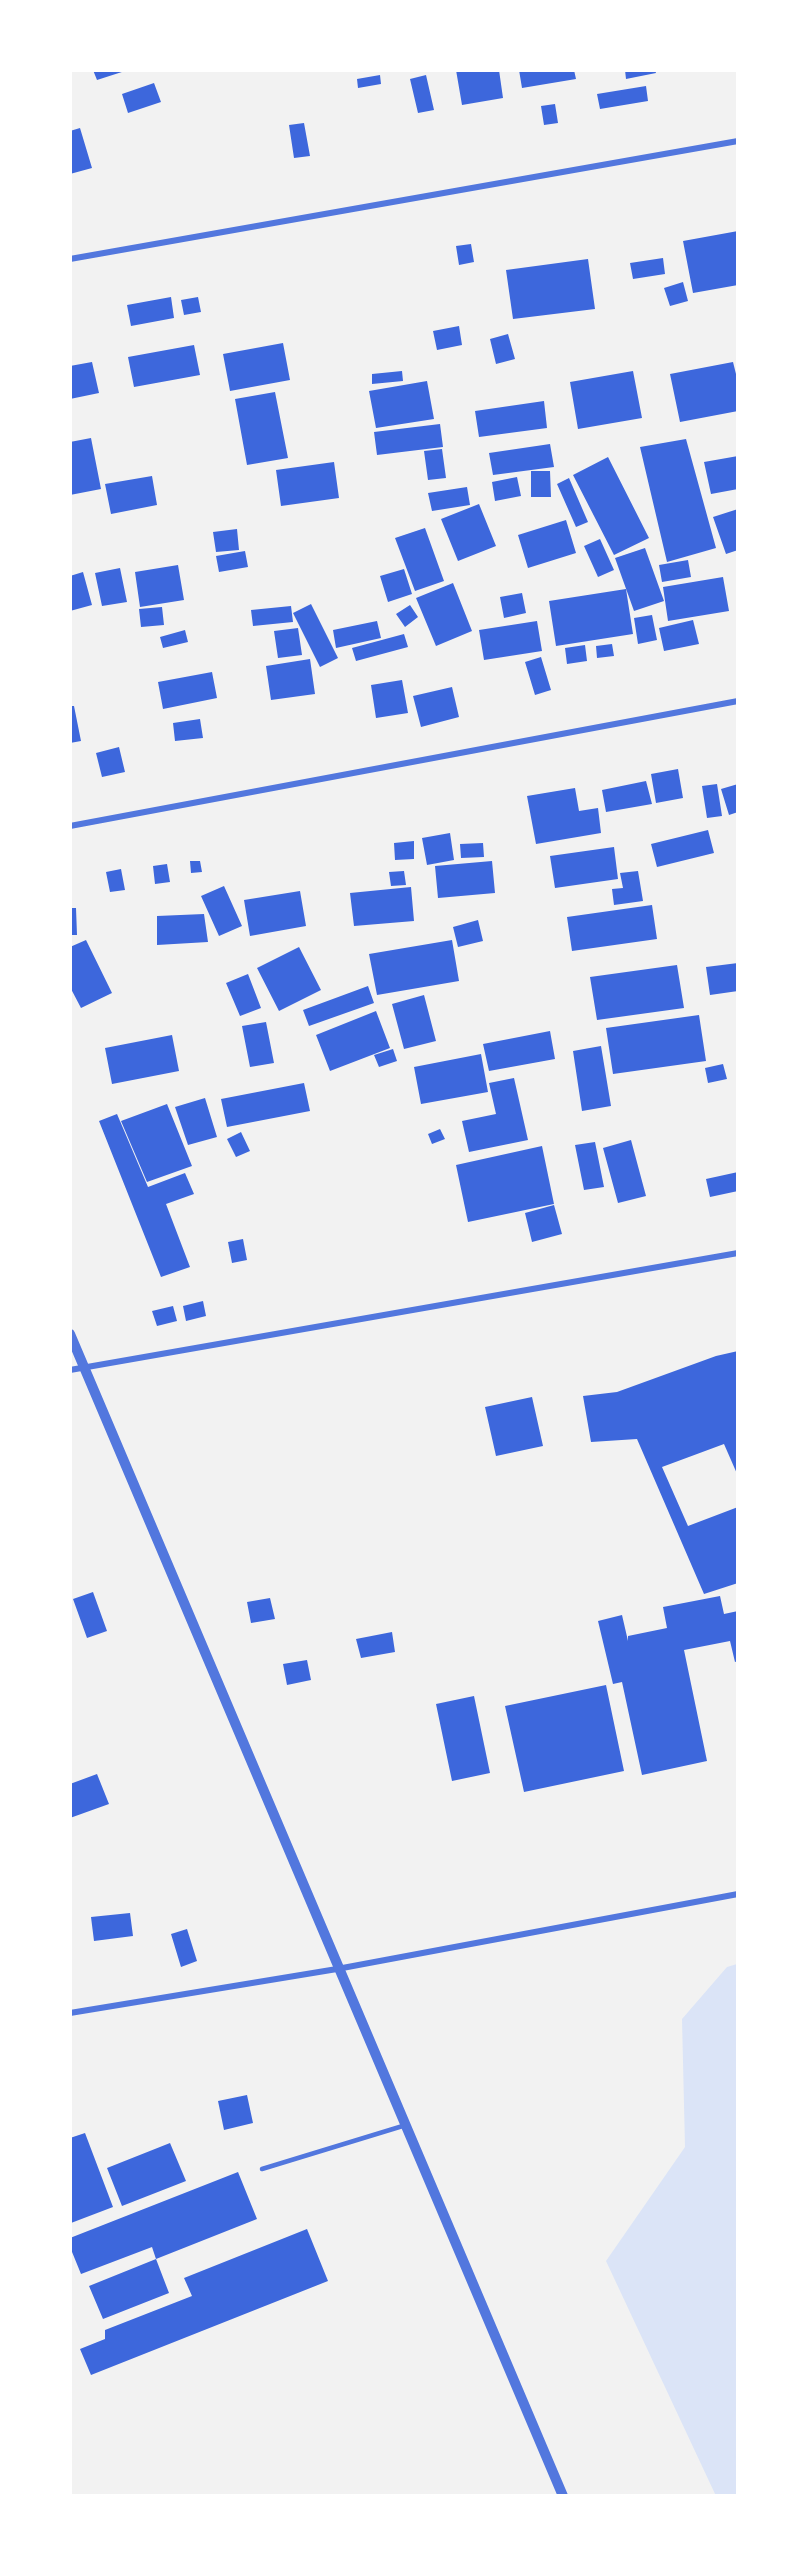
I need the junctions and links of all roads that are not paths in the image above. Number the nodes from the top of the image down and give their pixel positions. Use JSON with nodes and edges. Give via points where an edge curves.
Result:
{"nodes":[{"id":1,"x":738,"y":141,"type":"edge"},
{"id":2,"x":70,"y":259,"type":"edge"},
{"id":3,"x":738,"y":701,"type":"edge"},
{"id":4,"x":70,"y":826,"type":"edge"},
{"id":5,"x":738,"y":1253,"type":"edge"},
{"id":6,"x":70,"y":1334,"type":"edge"},
{"id":7,"x":84,"y":1367,"type":"junction"},
{"id":8,"x":70,"y":1370,"type":"edge"},
{"id":9,"x":738,"y":1894,"type":"edge"},
{"id":10,"x":337,"y":1969,"type":"junction"},
{"id":11,"x":70,"y":2013,"type":"edge"},
{"id":12,"x":406,"y":2125,"type":"junction"},
{"id":13,"x":262,"y":2169,"type":"dead end"},
{"id":14,"x":563,"y":2496,"type":"edge"}],
"edges":[{"from":1,"to":2,"type":"street"},
{"from":3,"to":4,"type":"street"},
{"from":5,"to":7,"type":"street"},
{"from":6,"to":7,"type":"street"},
{"from":7,"to":8,"type":"street"},
{"from":7,"to":10,"type":"street"},
{"from":9,"to":10,"type":"street"},
{"from":10,"to":11,"type":"street"},
{"from":10,"to":12,"type":"street"},
{"from":12,"to":13,"type":"lane"},
{"from":12,"to":14,"type":"street"}]}
